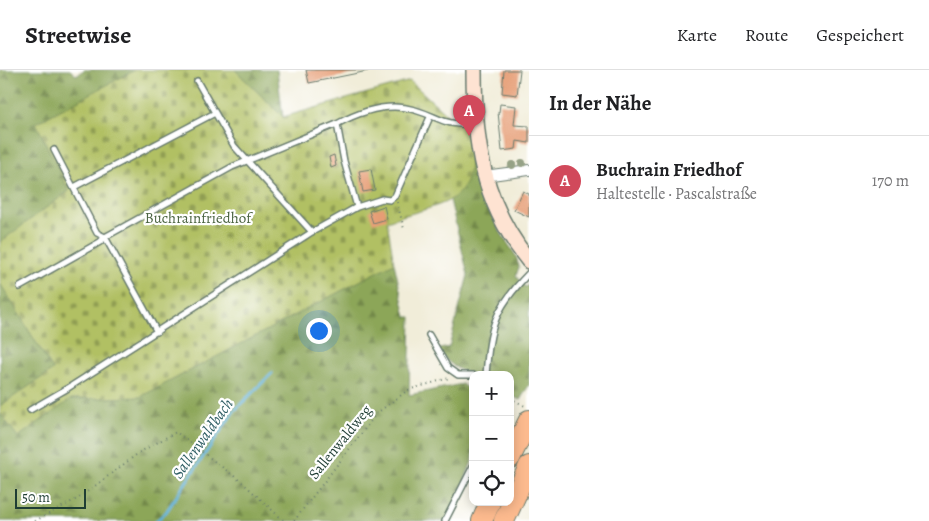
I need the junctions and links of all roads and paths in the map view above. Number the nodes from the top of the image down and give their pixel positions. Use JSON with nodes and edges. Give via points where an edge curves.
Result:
{"nodes":[{"id":1,"x":474,"y":70,"type":"edge"},
{"id":2,"x":197,"y":81,"type":"dead end"},
{"id":3,"x":215,"y":113,"type":"junction"},
{"id":4,"x":430,"y":117,"type":"junction"},
{"id":5,"x":337,"y":124,"type":"junction"},
{"id":6,"x":476,"y":124,"type":"junction"},
{"id":7,"x":54,"y":150,"type":"dead end"},
{"id":8,"x":248,"y":161,"type":"junction"},
{"id":9,"x":529,"y":170,"type":"edge"},
{"id":10,"x":484,"y":176,"type":"junction"},
{"id":11,"x":74,"y":187,"type":"junction"},
{"id":12,"x":395,"y":196,"type":"junction"},
{"id":13,"x":357,"y":207,"type":"junction"},
{"id":14,"x":404,"y":229,"type":"dead end"},
{"id":15,"x":312,"y":232,"type":"junction"},
{"id":16,"x":105,"y":237,"type":"junction"},
{"id":17,"x":529,"y":261,"type":"edge"},
{"id":18,"x":529,"y":273,"type":"edge"},
{"id":19,"x":20,"y":287,"type":"dead end"},
{"id":20,"x":157,"y":332,"type":"junction"},
{"id":21,"x":429,"y":335,"type":"dead end"},
{"id":22,"x":486,"y":371,"type":"edge"},
{"id":23,"x":469,"y":375,"type":"edge"},
{"id":24,"x":458,"y":376,"type":"junction"},
{"id":25,"x":514,"y":400,"type":"edge"},
{"id":26,"x":529,"y":408,"type":"edge"},
{"id":27,"x":30,"y":410,"type":"dead end"},
{"id":28,"x":529,"y":420,"type":"edge"},
{"id":29,"x":514,"y":450,"type":"edge"},
{"id":30,"x":529,"y":466,"type":"edge"},
{"id":31,"x":469,"y":474,"type":"edge"},
{"id":32,"x":488,"y":506,"type":"edge"},
{"id":33,"x":35,"y":521,"type":"edge"},
{"id":34,"x":284,"y":521,"type":"edge"},
{"id":35,"x":294,"y":521,"type":"edge"},
{"id":36,"x":445,"y":521,"type":"edge"},
{"id":37,"x":482,"y":521,"type":"edge"},
{"id":38,"x":504,"y":521,"type":"edge"}],
"edges":[{"from":1,"to":6,"type":"street"},
{"from":2,"to":3,"type":"lane"},
{"from":3,"to":8,"type":"lane","via":[[234,146]]},
{"from":3,"to":11,"type":"lane"},
{"from":4,"to":5,"type":"lane","via":[[416,110],[375,108]]},
{"from":4,"to":6,"type":"lane","via":[[454,126]]},
{"from":4,"to":12,"type":"lane"},
{"from":5,"to":8,"type":"lane"},
{"from":5,"to":13,"type":"lane"},
{"from":6,"to":10,"type":"street"},
{"from":7,"to":11,"type":"lane"},
{"from":8,"to":15,"type":"lane"},
{"from":8,"to":16,"type":"lane"},
{"from":9,"to":10,"type":"street"},
{"from":10,"to":17,"type":"street","via":[[507,230]]},
{"from":11,"to":16,"type":"lane","via":[[97,234]]},
{"from":12,"to":13,"type":"lane"},
{"from":12,"to":14,"type":"path"},
{"from":13,"to":15,"type":"lane"},
{"from":15,"to":20,"type":"lane"},
{"from":16,"to":19,"type":"lane"},
{"from":16,"to":20,"type":"lane"},
{"from":18,"to":22,"type":"lane","via":[[496,316],[491,329]]},
{"from":20,"to":27,"type":"lane"},
{"from":21,"to":24,"type":"lane","via":[[448,368]]},
{"from":23,"to":24,"type":"lane"},
{"from":24,"to":35,"type":"path","name":"Sallenwaldweg","via":[[408,390],[377,413]]},
{"from":25,"to":26,"type":"path"},
{"from":28,"to":29,"type":"highway"},
{"from":30,"to":38,"type":"highway"},
{"from":31,"to":36,"type":"lane"},
{"from":32,"to":37,"type":"highway"},
{"from":33,"to":34,"type":"path","via":[[79,498],[140,452],[176,432],[242,483]]}]}
